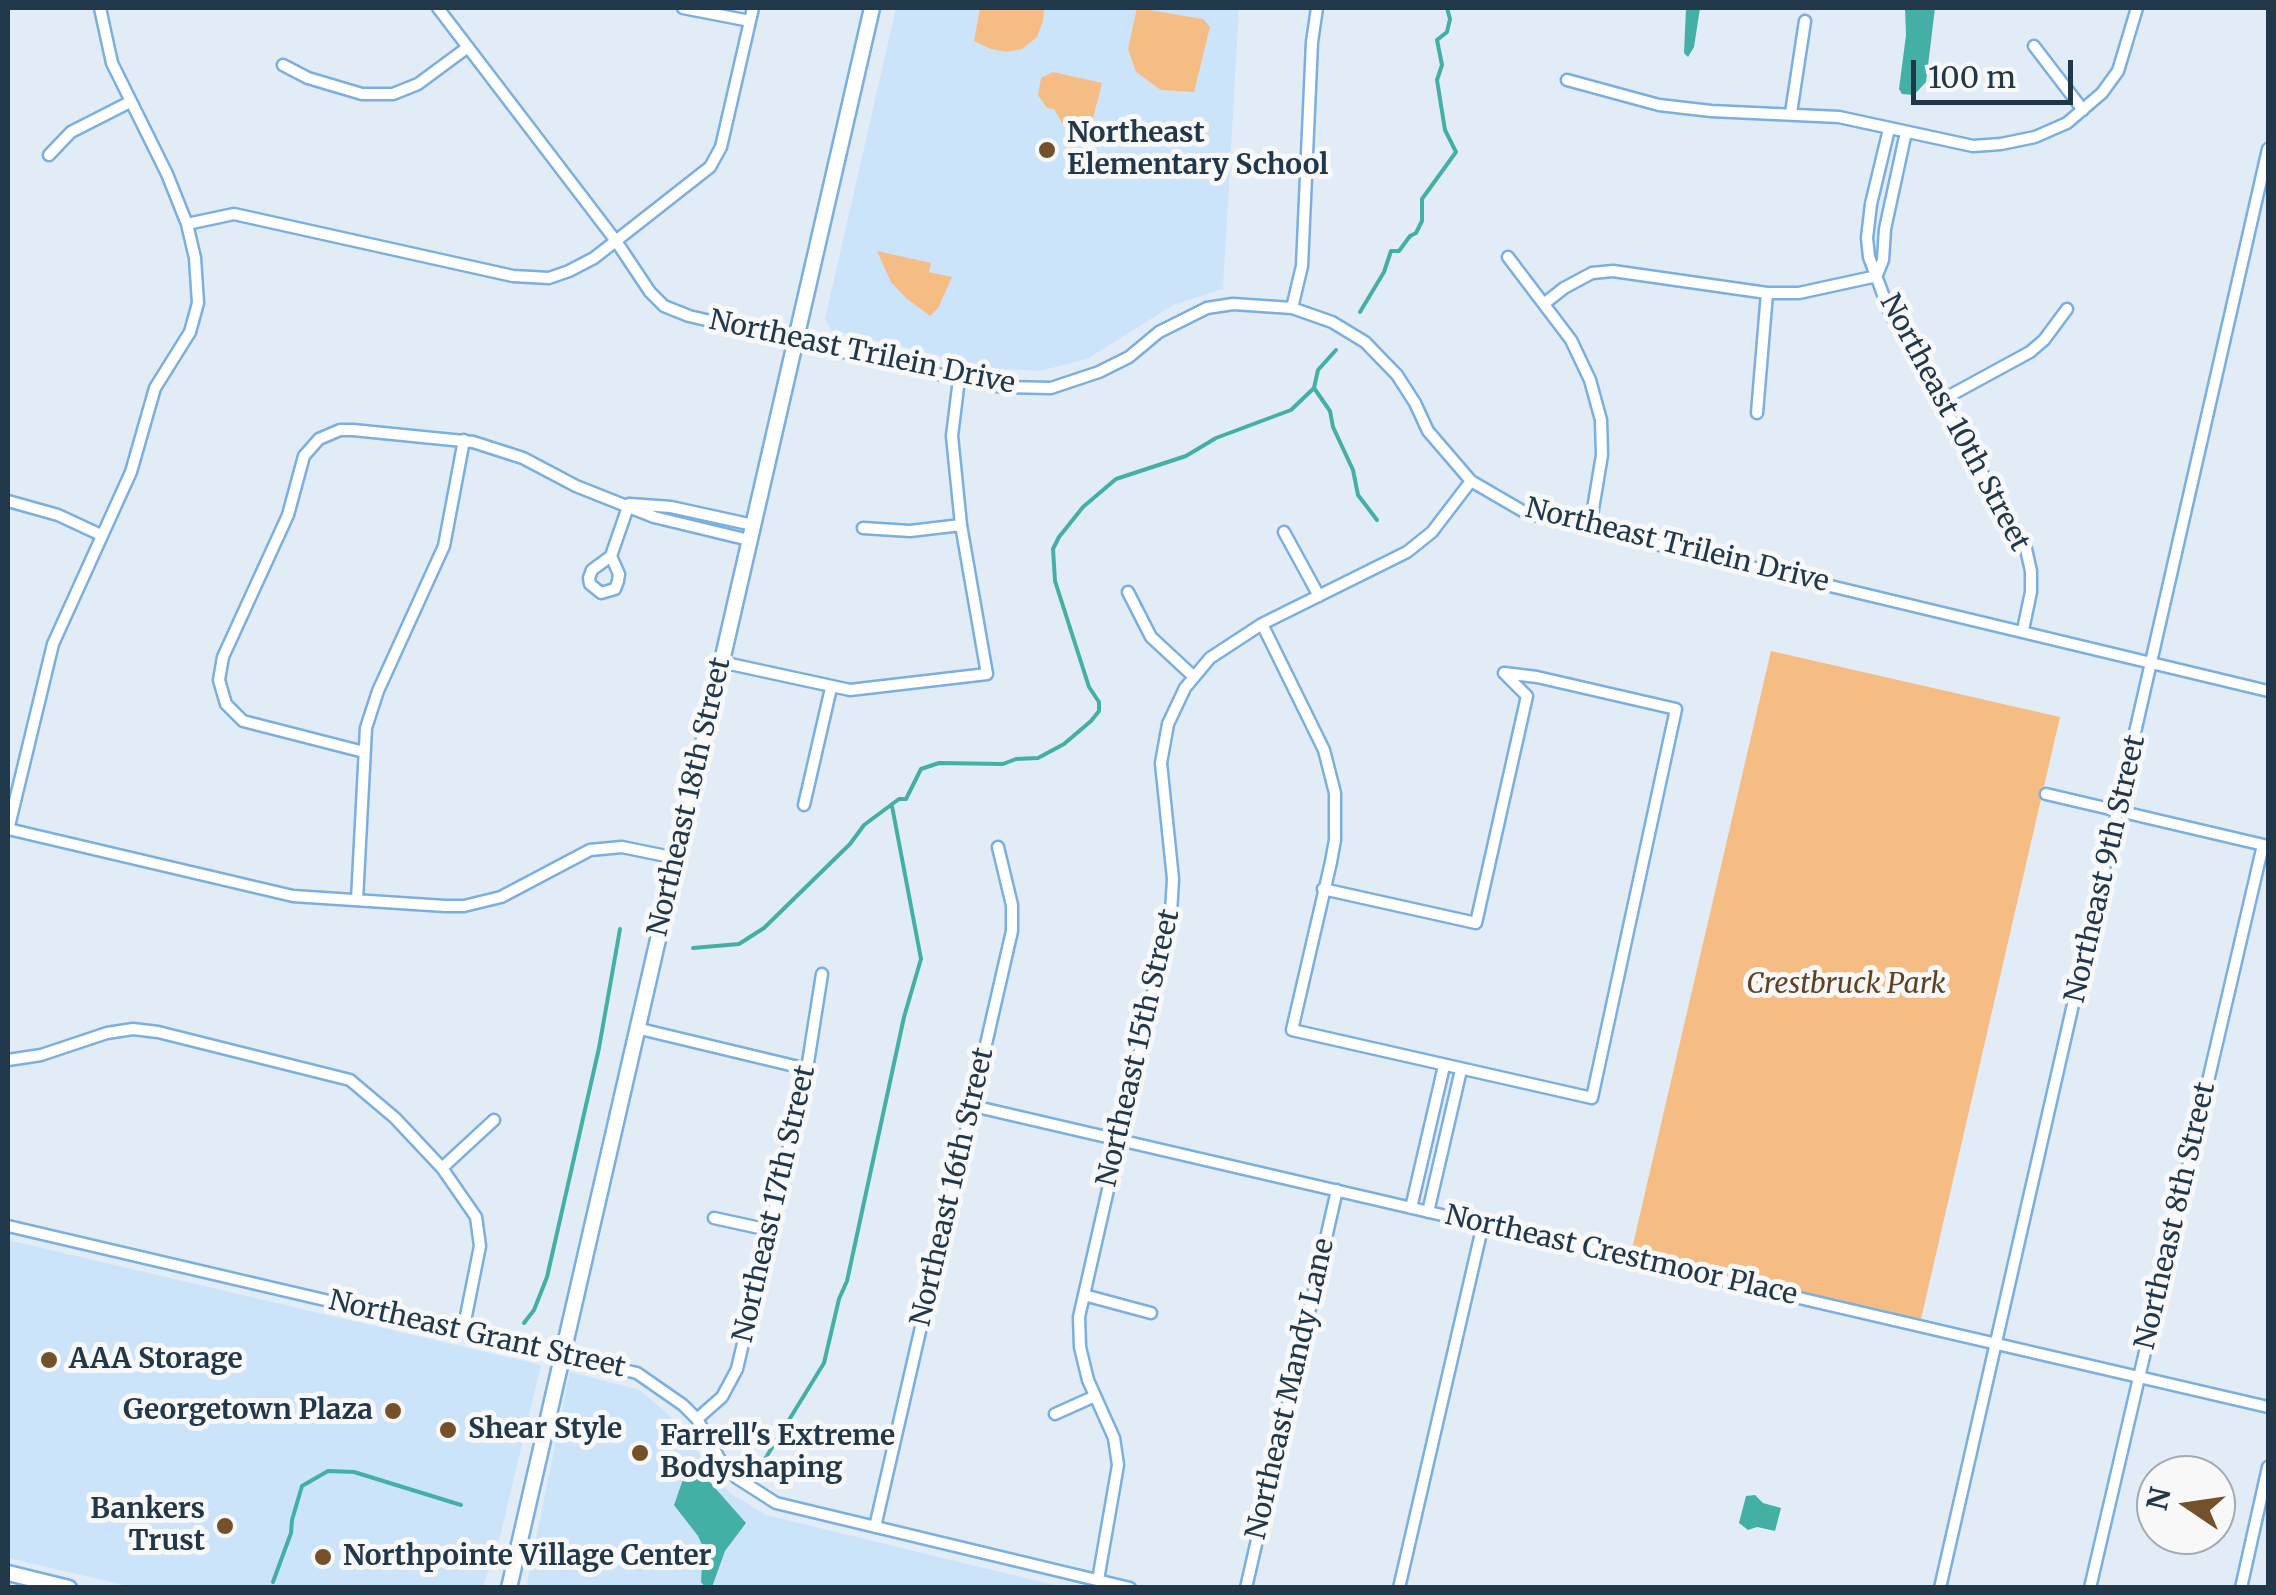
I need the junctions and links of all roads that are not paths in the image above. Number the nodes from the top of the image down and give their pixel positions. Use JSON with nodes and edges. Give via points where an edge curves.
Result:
{"nodes":[{"id":1,"x":100,"y":8,"type":"edge"},
{"id":2,"x":438,"y":8,"type":"edge"},
{"id":3,"x":683,"y":8,"type":"edge"},
{"id":4,"x":753,"y":8,"type":"edge"},
{"id":5,"x":872,"y":8,"type":"edge"},
{"id":6,"x":1318,"y":8,"type":"edge"},
{"id":7,"x":2137,"y":8,"type":"edge"},
{"id":8,"x":1805,"y":20,"type":"dead end"},
{"id":9,"x":750,"y":21,"type":"junction"},
{"id":10,"x":2034,"y":46,"type":"dead end"},
{"id":11,"x":468,"y":47,"type":"junction"},
{"id":12,"x":282,"y":65,"type":"dead end"},
{"id":13,"x":1567,"y":80,"type":"dead end"},
{"id":14,"x":130,"y":102,"type":"junction"},
{"id":15,"x":2083,"y":110,"type":"junction"},
{"id":16,"x":1791,"y":113,"type":"junction"},
{"id":17,"x":1889,"y":128,"type":"junction"},
{"id":18,"x":1906,"y":132,"type":"junction"},
{"id":19,"x":2268,"y":150,"type":"edge"},
{"id":20,"x":49,"y":154,"type":"dead end"},
{"id":21,"x":187,"y":224,"type":"junction"},
{"id":22,"x":616,"y":241,"type":"junction"},
{"id":23,"x":1508,"y":257,"type":"dead end"},
{"id":24,"x":1877,"y":276,"type":"junction"},
{"id":25,"x":1767,"y":293,"type":"junction"},
{"id":26,"x":1545,"y":303,"type":"junction"},
{"id":27,"x":1292,"y":308,"type":"junction"},
{"id":28,"x":2066,"y":309,"type":"dead end"},
{"id":29,"x":796,"y":341,"type":"junction"},
{"id":30,"x":959,"y":379,"type":"junction"},
{"id":31,"x":1940,"y":402,"type":"junction"},
{"id":32,"x":1758,"y":413,"type":"dead end"},
{"id":33,"x":464,"y":440,"type":"junction"},
{"id":34,"x":1470,"y":480,"type":"junction"},
{"id":35,"x":8,"y":501,"type":"edge"},
{"id":36,"x":629,"y":504,"type":"junction"},
{"id":37,"x":961,"y":525,"type":"junction"},
{"id":38,"x":862,"y":528,"type":"dead end"},
{"id":39,"x":1590,"y":528,"type":"junction"},
{"id":40,"x":751,"y":532,"type":"junction"},
{"id":41,"x":1284,"y":532,"type":"dead end"},
{"id":42,"x":102,"y":535,"type":"junction"},
{"id":43,"x":611,"y":556,"type":"dead end"},
{"id":44,"x":1128,"y":592,"type":"dead end"},
{"id":45,"x":1319,"y":596,"type":"junction"},
{"id":46,"x":1262,"y":624,"type":"junction"},
{"id":47,"x":2022,"y":630,"type":"junction"},
{"id":48,"x":721,"y":662,"type":"junction"},
{"id":49,"x":2153,"y":664,"type":"junction"},
{"id":50,"x":1193,"y":676,"type":"junction"},
{"id":51,"x":1537,"y":676,"type":"junction"},
{"id":52,"x":831,"y":688,"type":"junction"},
{"id":53,"x":2268,"y":690,"type":"edge"},
{"id":54,"x":1527,"y":696,"type":"junction"},
{"id":55,"x":364,"y":752,"type":"junction"},
{"id":56,"x":2046,"y":794,"type":"dead end"},
{"id":57,"x":804,"y":805,"type":"dead end"},
{"id":58,"x":2119,"y":811,"type":"junction"},
{"id":59,"x":8,"y":830,"type":"edge"},
{"id":60,"x":2266,"y":845,"type":"edge"},
{"id":61,"x":998,"y":846,"type":"dead end"},
{"id":62,"x":676,"y":858,"type":"junction"},
{"id":63,"x":1324,"y":889,"type":"junction"},
{"id":64,"x":357,"y":900,"type":"junction"},
{"id":65,"x":822,"y":974,"type":"dead end"},
{"id":66,"x":636,"y":1028,"type":"junction"},
{"id":67,"x":8,"y":1060,"type":"edge"},
{"id":68,"x":1444,"y":1066,"type":"junction"},
{"id":69,"x":807,"y":1068,"type":"junction"},
{"id":70,"x":1461,"y":1070,"type":"junction"},
{"id":71,"x":973,"y":1106,"type":"junction"},
{"id":72,"x":494,"y":1120,"type":"dead end"},
{"id":73,"x":1118,"y":1140,"type":"junction"},
{"id":74,"x":442,"y":1168,"type":"junction"},
{"id":75,"x":1336,"y":1190,"type":"junction"},
{"id":76,"x":1411,"y":1208,"type":"junction"},
{"id":77,"x":1428,"y":1212,"type":"junction"},
{"id":78,"x":714,"y":1218,"type":"dead end"},
{"id":79,"x":1482,"y":1224,"type":"junction"},
{"id":80,"x":8,"y":1226,"type":"edge"},
{"id":81,"x":768,"y":1230,"type":"junction"},
{"id":82,"x":1084,"y":1295,"type":"junction"},
{"id":83,"x":1151,"y":1312,"type":"dead end"},
{"id":84,"x":464,"y":1331,"type":"junction"},
{"id":85,"x":1996,"y":1344,"type":"junction"},
{"id":86,"x":562,"y":1355,"type":"junction"},
{"id":87,"x":2138,"y":1376,"type":"junction"},
{"id":88,"x":1093,"y":1397,"type":"junction"},
{"id":89,"x":2268,"y":1407,"type":"edge"},
{"id":90,"x":1055,"y":1414,"type":"dead end"},
{"id":91,"x":696,"y":1419,"type":"junction"},
{"id":92,"x":2268,"y":1466,"type":"edge"},
{"id":93,"x":875,"y":1528,"type":"junction"},
{"id":94,"x":8,"y":1574,"type":"edge"},
{"id":95,"x":1098,"y":1580,"type":"junction"},
{"id":96,"x":69,"y":1588,"type":"edge"},
{"id":97,"x":509,"y":1588,"type":"edge"},
{"id":98,"x":1130,"y":1588,"type":"edge"},
{"id":99,"x":1246,"y":1588,"type":"edge"},
{"id":100,"x":1399,"y":1588,"type":"edge"},
{"id":101,"x":1940,"y":1588,"type":"edge"},
{"id":102,"x":2090,"y":1588,"type":"edge"},
{"id":103,"x":2240,"y":1588,"type":"edge"}],
"edges":[{"from":1,"to":14,"type":"street","via":[[112,63]]},
{"from":2,"to":11,"type":"street","name":"Northeast Trilein Drive"},
{"from":3,"to":9,"type":"street"},
{"from":4,"to":9,"type":"street"},
{"from":5,"to":29,"type":"main road","name":"Northeast 18th Street"},
{"from":6,"to":27,"type":"street","via":[[1302,266]]},
{"from":7,"to":15,"type":"street","via":[[2118,70]]},
{"from":8,"to":16,"type":"street"},
{"from":9,"to":22,"type":"street","via":[[721,147],[710,167]]},
{"from":10,"to":15,"type":"street"},
{"from":11,"to":12,"type":"street","via":[[393,94],[362,94]]},
{"from":11,"to":22,"type":"street","name":"Northeast Trilein Drive"},
{"from":13,"to":16,"type":"street","via":[[1659,105]]},
{"from":14,"to":20,"type":"street","via":[[71,132]]},
{"from":14,"to":21,"type":"street"},
{"from":15,"to":18,"type":"street","via":[[2035,137],[1991,145]]},
{"from":16,"to":17,"type":"street"},
{"from":17,"to":18,"type":"street"},
{"from":17,"to":24,"type":"street","name":"Northeast 10th Street","via":[[1867,238]]},
{"from":18,"to":24,"type":"street","name":"Northeast 10th Street"},
{"from":19,"to":49,"type":"street","name":"Northeast 9th Street"},
{"from":21,"to":22,"type":"street","via":[[249,216],[532,278],[569,271]]},
{"from":21,"to":42,"type":"street","via":[[198,284],[195,318],[156,388],[138,453]]},
{"from":22,"to":29,"type":"street","name":"Northeast Trilein Drive","via":[[664,306]]},
{"from":23,"to":26,"type":"street"},
{"from":24,"to":25,"type":"street"},
{"from":24,"to":31,"type":"street","name":"Northeast 10th Street"},
{"from":25,"to":26,"type":"street","via":[[1613,271],[1592,273]]},
{"from":25,"to":32,"type":"street"},
{"from":26,"to":39,"type":"street","via":[[1590,380],[1600,420],[1602,456]]},
{"from":27,"to":30,"type":"street","name":"Northeast Trilein Drive","via":[[1208,308],[1159,332],[1129,357],[1051,388]]},
{"from":27,"to":34,"type":"street","name":"Northeast Trilein Drive","via":[[1365,342],[1397,375],[1428,430]]},
{"from":28,"to":31,"type":"street","via":[[2030,352]]},
{"from":29,"to":30,"type":"street","name":"Northeast Trilein Drive"},
{"from":29,"to":40,"type":"main road","name":"Northeast 18th Street"},
{"from":30,"to":37,"type":"street","via":[[952,436]]},
{"from":31,"to":47,"type":"street","name":"Northeast 10th Street","via":[[2026,549],[2031,592]]},
{"from":33,"to":36,"type":"street"},
{"from":33,"to":55,"type":"street","via":[[444,546],[371,709]]},
{"from":33,"to":55,"type":"street","via":[[340,430],[319,439],[304,456],[283,530],[220,668],[226,704],[243,721]]},
{"from":34,"to":39,"type":"street","name":"Northeast Trilein Drive","via":[[1526,513]]},
{"from":34,"to":45,"type":"street","name":"Northeast 15th Street","via":[[1432,532],[1407,552]]},
{"from":35,"to":42,"type":"street"},
{"from":36,"to":40,"type":"street","via":[[668,521]]},
{"from":36,"to":43,"type":"street"},
{"from":37,"to":38,"type":"street"},
{"from":37,"to":52,"type":"street","via":[[987,674],[870,690]]},
{"from":39,"to":47,"type":"street","name":"Northeast Trilein Drive"},
{"from":40,"to":48,"type":"main road","name":"Northeast 18th Street"},
{"from":41,"to":45,"type":"street"},
{"from":42,"to":59,"type":"street","via":[[53,644]]},
{"from":44,"to":50,"type":"street","via":[[1151,637]]},
{"from":45,"to":46,"type":"street","name":"Northeast 15th Street"},
{"from":46,"to":50,"type":"street","name":"Northeast 15th Street"},
{"from":46,"to":63,"type":"street","via":[[1330,771],[1336,828]]},
{"from":47,"to":49,"type":"street","name":"Northeast Trilein Drive"},
{"from":48,"to":52,"type":"street"},
{"from":48,"to":62,"type":"main road","name":"Northeast 18th Street"},
{"from":49,"to":53,"type":"street","name":"Northeast Trilein Drive"},
{"from":49,"to":58,"type":"street","name":"Northeast 9th Street"},
{"from":50,"to":73,"type":"street","name":"Northeast 15th Street","via":[[1164,742],[1173,900]]},
{"from":51,"to":54,"type":"street"},
{"from":51,"to":54,"type":"street","via":[[1504,673]]},
{"from":51,"to":70,"type":"street","via":[[1676,709],[1592,1098]]},
{"from":52,"to":57,"type":"street"},
{"from":54,"to":63,"type":"street","via":[[1476,923]]},
{"from":55,"to":64,"type":"street"},
{"from":56,"to":58,"type":"street"},
{"from":58,"to":60,"type":"street"},
{"from":58,"to":85,"type":"street","name":"Northeast 9th Street"},
{"from":59,"to":64,"type":"street","via":[[293,896]]},
{"from":60,"to":87,"type":"street","name":"Northeast 8th Street"},
{"from":61,"to":71,"type":"street","name":"Northeast 16th Street","via":[[1012,931]]},
{"from":62,"to":64,"type":"street","via":[[605,847],[575,855],[484,902]]},
{"from":62,"to":66,"type":"main road","name":"Northeast 18th Street"},
{"from":63,"to":68,"type":"street","via":[[1292,1030]]},
{"from":65,"to":69,"type":"street","name":"Northeast 17th Street"},
{"from":66,"to":69,"type":"street"},
{"from":66,"to":86,"type":"main road","name":"Northeast 18th Street"},
{"from":67,"to":74,"type":"street","via":[[133,1029],[286,1062],[350,1080]]},
{"from":68,"to":70,"type":"street"},
{"from":68,"to":76,"type":"street"},
{"from":69,"to":81,"type":"street","name":"Northeast 17th Street"},
{"from":70,"to":77,"type":"street"},
{"from":71,"to":73,"type":"street","name":"Northeast Crestmoor Place"},
{"from":71,"to":93,"type":"street","name":"Northeast 16th Street"},
{"from":72,"to":74,"type":"street"},
{"from":73,"to":75,"type":"street","name":"Northeast Crestmoor Place"},
{"from":73,"to":82,"type":"street","name":"Northeast 15th Street"},
{"from":74,"to":84,"type":"street","via":[[471,1209],[480,1236]]},
{"from":75,"to":76,"type":"street","name":"Northeast Crestmoor Place"},
{"from":75,"to":99,"type":"street","name":"Northeast Mandy Lane"},
{"from":76,"to":77,"type":"street","name":"Northeast Crestmoor Place"},
{"from":77,"to":79,"type":"street","name":"Northeast Crestmoor Place"},
{"from":78,"to":81,"type":"street"},
{"from":79,"to":85,"type":"street","name":"Northeast Crestmoor Place"},
{"from":79,"to":100,"type":"street"},
{"from":80,"to":84,"type":"street","name":"Northeast Grant Street"},
{"from":81,"to":91,"type":"street","name":"Northeast 17th Street","via":[[737,1369],[722,1397]]},
{"from":82,"to":83,"type":"street"},
{"from":82,"to":88,"type":"street","name":"Northeast 15th Street","via":[[1080,1347]]},
{"from":84,"to":86,"type":"street","name":"Northeast Grant Street"},
{"from":85,"to":87,"type":"street","name":"Northeast Crestmoor Place"},
{"from":85,"to":101,"type":"street","name":"Northeast 9th Street"},
{"from":86,"to":91,"type":"street","name":"Northeast Grant Street","via":[[637,1373]]},
{"from":86,"to":97,"type":"main road","name":"Northeast 18th Street"},
{"from":87,"to":89,"type":"street","name":"Northeast Crestmoor Place"},
{"from":87,"to":102,"type":"street","name":"Northeast 8th Street"},
{"from":88,"to":90,"type":"street"},
{"from":88,"to":95,"type":"street","name":"Northeast 15th Street","via":[[1110,1427],[1118,1465]]},
{"from":91,"to":93,"type":"street","name":"Northeast Grant Street","via":[[728,1470],[763,1496]]},
{"from":92,"to":103,"type":"street"},
{"from":93,"to":95,"type":"street","name":"Northeast Grant Street"},
{"from":94,"to":96,"type":"main road"},
{"from":95,"to":98,"type":"street","name":"Northeast Grant Street"}]}
